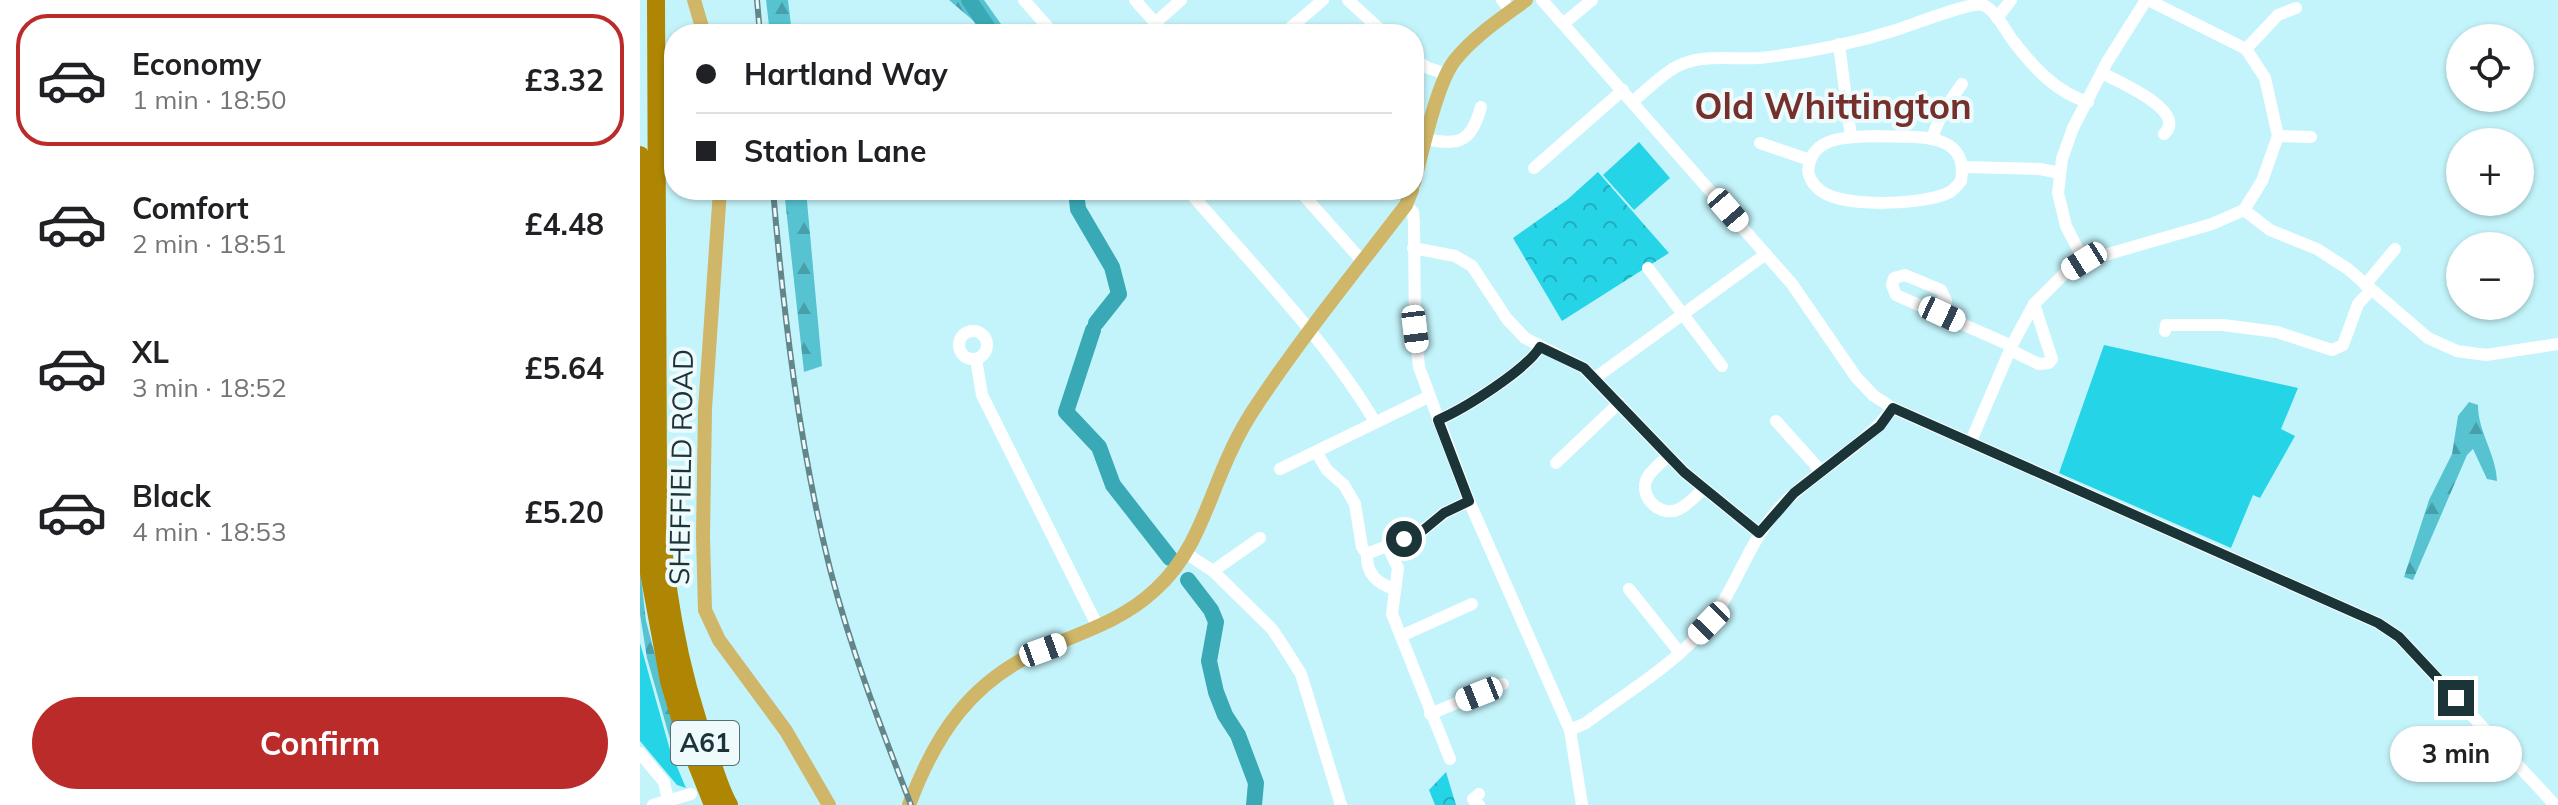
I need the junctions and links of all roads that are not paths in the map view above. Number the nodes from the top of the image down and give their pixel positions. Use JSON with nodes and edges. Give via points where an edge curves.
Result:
{"nodes":[{"id":1,"x":656,"y":0,"type":"edge"},
{"id":2,"x":694,"y":0,"type":"edge"},
{"id":3,"x":1135,"y":0,"type":"edge"},
{"id":4,"x":1181,"y":0,"type":"edge"},
{"id":5,"x":1323,"y":0,"type":"edge"},
{"id":6,"x":1348,"y":0,"type":"edge"},
{"id":7,"x":1526,"y":0,"type":"edge"},
{"id":8,"x":1542,"y":0,"type":"edge"},
{"id":9,"x":1592,"y":0,"type":"edge"},
{"id":10,"x":2011,"y":0,"type":"edge"},
{"id":11,"x":2147,"y":0,"type":"edge"},
{"id":12,"x":1032,"y":3,"type":"edge"},
{"id":13,"x":1506,"y":6,"type":"edge"},
{"id":14,"x":2296,"y":8,"type":"dead end"},
{"id":15,"x":1997,"y":18,"type":"junction"},
{"id":16,"x":1155,"y":23,"type":"joint"},
{"id":17,"x":1564,"y":23,"type":"junction"},
{"id":18,"x":701,"y":24,"type":"edge"},
{"id":19,"x":1047,"y":24,"type":"edge"},
{"id":20,"x":1295,"y":24,"type":"edge"},
{"id":21,"x":1374,"y":24,"type":"edge"},
{"id":22,"x":1839,"y":44,"type":"junction"},
{"id":23,"x":2246,"y":49,"type":"junction"},
{"id":24,"x":1424,"y":65,"type":"edge"},
{"id":25,"x":2102,"y":73,"type":"junction"},
{"id":26,"x":1447,"y":74,"type":"junction"},
{"id":27,"x":1962,"y":84,"type":"dead end"},
{"id":28,"x":1623,"y":90,"type":"junction"},
{"id":29,"x":1633,"y":101,"type":"junction"},
{"id":30,"x":2088,"y":102,"type":"junction"},
{"id":31,"x":1481,"y":107,"type":"dead end"},
{"id":32,"x":2164,"y":134,"type":"dead end"},
{"id":33,"x":2278,"y":136,"type":"junction"},
{"id":34,"x":1851,"y":137,"type":"junction"},
{"id":35,"x":2311,"y":137,"type":"dead end"},
{"id":36,"x":1426,"y":139,"type":"junction"},
{"id":37,"x":1932,"y":139,"type":"junction"},
{"id":38,"x":1760,"y":143,"type":"dead end"},
{"id":39,"x":1424,"y":146,"type":"edge"},
{"id":40,"x":640,"y":155,"type":"edge"},
{"id":41,"x":1810,"y":160,"type":"junction"},
{"id":42,"x":1963,"y":167,"type":"junction"},
{"id":43,"x":1534,"y":168,"type":"dead end"},
{"id":44,"x":2060,"y":173,"type":"junction"},
{"id":45,"x":719,"y":200,"type":"edge"},
{"id":46,"x":1197,"y":200,"type":"edge"},
{"id":47,"x":1308,"y":200,"type":"edge"},
{"id":48,"x":1408,"y":200,"type":"edge"},
{"id":49,"x":1406,"y":205,"type":"junction"},
{"id":50,"x":2244,"y":210,"type":"junction"},
{"id":51,"x":1413,"y":248,"type":"junction"},
{"id":52,"x":2395,"y":249,"type":"dead end"},
{"id":53,"x":1766,"y":254,"type":"junction"},
{"id":54,"x":2084,"y":261,"type":"junction"},
{"id":55,"x":1363,"y":262,"type":"junction"},
{"id":56,"x":1648,"y":268,"type":"dead end"},
{"id":57,"x":2368,"y":287,"type":"junction"},
{"id":58,"x":2034,"y":304,"type":"junction"},
{"id":59,"x":1680,"y":313,"type":"junction"},
{"id":60,"x":1942,"y":314,"type":"dead end"},
{"id":61,"x":2165,"y":331,"type":"dead end"},
{"id":62,"x":1310,"y":332,"type":"junction"},
{"id":63,"x":2558,"y":344,"type":"edge"},
{"id":64,"x":1540,"y":347,"type":"junction"},
{"id":65,"x":2011,"y":348,"type":"junction"},
{"id":66,"x":976,"y":359,"type":"dead end"},
{"id":67,"x":1722,"y":366,"type":"dead end"},
{"id":68,"x":1595,"y":378,"type":"junction"},
{"id":69,"x":1428,"y":397,"type":"junction"},
{"id":70,"x":1619,"y":403,"type":"junction"},
{"id":71,"x":1893,"y":408,"type":"junction"},
{"id":72,"x":1438,"y":420,"type":"junction"},
{"id":73,"x":1776,"y":421,"type":"dead end"},
{"id":74,"x":1375,"y":422,"type":"junction"},
{"id":75,"x":1971,"y":441,"type":"junction"},
{"id":76,"x":1317,"y":453,"type":"junction"},
{"id":77,"x":1668,"y":456,"type":"junction"},
{"id":78,"x":1556,"y":463,"type":"dead end"},
{"id":79,"x":1280,"y":469,"type":"dead end"},
{"id":80,"x":1820,"y":470,"type":"junction"},
{"id":81,"x":1703,"y":489,"type":"junction"},
{"id":82,"x":1469,"y":501,"type":"junction"},
{"id":83,"x":1759,"y":533,"type":"junction"},
{"id":84,"x":1260,"y":538,"type":"dead end"},
{"id":85,"x":1387,"y":545,"type":"junction"},
{"id":86,"x":1187,"y":554,"type":"junction"},
{"id":87,"x":1367,"y":554,"type":"junction"},
{"id":88,"x":1213,"y":571,"type":"junction"},
{"id":89,"x":1394,"y":589,"type":"junction"},
{"id":90,"x":1629,"y":589,"type":"dead end"},
{"id":91,"x":1472,"y":604,"type":"dead end"},
{"id":92,"x":1098,"y":627,"type":"junction"},
{"id":93,"x":1401,"y":636,"type":"junction"},
{"id":94,"x":1680,"y":653,"type":"junction"},
{"id":95,"x":1503,"y":684,"type":"dead end"},
{"id":96,"x":1430,"y":714,"type":"junction"},
{"id":97,"x":1570,"y":730,"type":"junction"},
{"id":98,"x":640,"y":753,"type":"edge"},
{"id":99,"x":1450,"y":759,"type":"dead end"},
{"id":100,"x":691,"y":794,"type":"dead end"},
{"id":101,"x":668,"y":800,"type":"junction"},
{"id":102,"x":653,"y":805,"type":"edge"},
{"id":103,"x":713,"y":805,"type":"edge"},
{"id":104,"x":729,"y":805,"type":"edge"},
{"id":105,"x":829,"y":805,"type":"edge"},
{"id":106,"x":909,"y":805,"type":"edge"},
{"id":107,"x":1341,"y":805,"type":"edge"},
{"id":108,"x":1582,"y":805,"type":"edge"},
{"id":109,"x":2555,"y":805,"type":"edge"}],
"edges":[{"from":1,"to":104,"type":"highway","number":"A61","via":[[662,560],[684,679]]},
{"from":2,"to":18,"type":"main road"},
{"from":3,"to":16,"type":"street"},
{"from":4,"to":16,"type":"street"},
{"from":5,"to":20,"type":"street"},
{"from":6,"to":21,"type":"street"},
{"from":7,"to":13,"type":"main road"},
{"from":8,"to":17,"type":"street"},
{"from":9,"to":17,"type":"street"},
{"from":10,"to":15,"type":"street"},
{"from":11,"to":23,"type":"street"},
{"from":11,"to":25,"type":"street"},
{"from":12,"to":19,"type":"street"},
{"from":13,"to":26,"type":"main road"},
{"from":14,"to":23,"type":"street","via":[[2276,9]]},
{"from":15,"to":22,"type":"street","via":[[1984,5],[1970,4],[1892,32]]},
{"from":15,"to":30,"type":"street","via":[[2052,85]]},
{"from":17,"to":28,"type":"street"},
{"from":22,"to":29,"type":"street","via":[[1755,58],[1704,58],[1676,66]]},
{"from":22,"to":34,"type":"street"},
{"from":23,"to":33,"type":"street","via":[[2265,78]]},
{"from":24,"to":26,"type":"street"},
{"from":25,"to":30,"type":"street"},
{"from":25,"to":32,"type":"street","via":[[2165,111],[2170,124]]},
{"from":26,"to":36,"type":"main road"},
{"from":27,"to":37,"type":"street"},
{"from":28,"to":29,"type":"street"},
{"from":28,"to":43,"type":"street"},
{"from":29,"to":53,"type":"street"},
{"from":30,"to":44,"type":"street","via":[[2073,128]]},
{"from":31,"to":36,"type":"street","via":[[1476,125],[1460,141]]},
{"from":33,"to":35,"type":"street"},
{"from":33,"to":50,"type":"street","via":[[2262,181]]},
{"from":34,"to":37,"type":"street"},
{"from":34,"to":41,"type":"street","via":[[1818,147]]},
{"from":36,"to":39,"type":"main road"},
{"from":37,"to":42,"type":"street","via":[[1958,151]]},
{"from":38,"to":41,"type":"street"},
{"from":40,"to":103,"type":"highway","number":"A61","via":[[643,482],[649,573],[669,681]]},
{"from":41,"to":42,"type":"street","via":[[1808,172],[1822,193],[1887,202],[1949,193],[1961,181]]},
{"from":42,"to":44,"type":"street"},
{"from":44,"to":54,"type":"street","via":[[2058,193],[2066,226]]},
{"from":45,"to":105,"type":"main road","name":"SHEFFIELD ROAD","via":[[705,409],[705,610],[719,640],[786,731]]},
{"from":46,"to":62,"type":"street"},
{"from":47,"to":55,"type":"street"},
{"from":48,"to":49,"type":"main road"},
{"from":49,"to":51,"type":"street","via":[[1413,212]]},
{"from":49,"to":55,"type":"main road"},
{"from":50,"to":54,"type":"street"},
{"from":50,"to":57,"type":"street","via":[[2270,230],[2317,249]]},
{"from":51,"to":64,"type":"street","via":[[1455,256],[1472,266],[1507,319]]},
{"from":51,"to":69,"type":"street","via":[[1415,329]]},
{"from":52,"to":57,"type":"street"},
{"from":53,"to":59,"type":"street"},
{"from":53,"to":71,"type":"street","via":[[1856,377]]},
{"from":54,"to":58,"type":"street"},
{"from":55,"to":62,"type":"main road"},
{"from":56,"to":59,"type":"street"},
{"from":57,"to":61,"type":"street","via":[[2343,345],[2332,350],[2287,334],[2223,325],[2166,325]]},
{"from":57,"to":63,"type":"street","via":[[2428,338],[2457,351],[2486,355]]},
{"from":58,"to":65,"type":"street"},
{"from":58,"to":65,"type":"street","via":[[2052,359],[2039,364]]},
{"from":59,"to":67,"type":"street"},
{"from":59,"to":68,"type":"street"},
{"from":60,"to":65,"type":"street"},
{"from":62,"to":74,"type":"street"},
{"from":62,"to":86,"type":"main road","via":[[1239,435]]},
{"from":64,"to":68,"type":"street"},
{"from":64,"to":72,"type":"street","via":[[1533,358]]},
{"from":65,"to":75,"type":"street"},
{"from":66,"to":92,"type":"street","via":[[982,395]]},
{"from":68,"to":70,"type":"street"},
{"from":69,"to":72,"type":"street"},
{"from":69,"to":74,"type":"street"},
{"from":70,"to":77,"type":"street"},
{"from":70,"to":78,"type":"street"},
{"from":71,"to":75,"type":"street"},
{"from":71,"to":80,"type":"street","via":[[1880,426]]},
{"from":72,"to":82,"type":"street"},
{"from":73,"to":80,"type":"street"},
{"from":74,"to":76,"type":"street"},
{"from":75,"to":109,"type":"street","via":[[2392,631]]},
{"from":76,"to":79,"type":"street"},
{"from":76,"to":87,"type":"street","via":[[1355,504]]},
{"from":77,"to":81,"type":"street"},
{"from":77,"to":81,"type":"street","via":[[1647,476],[1644,490],[1649,501],[1662,511],[1677,510]]},
{"from":80,"to":83,"type":"street"},
{"from":81,"to":83,"type":"street"},
{"from":82,"to":85,"type":"street","via":[[1421,532]]},
{"from":82,"to":97,"type":"street"},
{"from":83,"to":94,"type":"street","via":[[1709,623]]},
{"from":84,"to":88,"type":"street"},
{"from":85,"to":87,"type":"street"},
{"from":85,"to":89,"type":"street","via":[[1398,568]]},
{"from":86,"to":88,"type":"street"},
{"from":86,"to":92,"type":"main road","via":[[1134,608]]},
{"from":87,"to":89,"type":"street","via":[[1372,577]]},
{"from":88,"to":107,"type":"street","via":[[1272,629],[1301,674]]},
{"from":89,"to":93,"type":"street","via":[[1392,614]]},
{"from":90,"to":94,"type":"street"},
{"from":91,"to":93,"type":"street"},
{"from":92,"to":106,"type":"main road","via":[[1016,664],[969,698],[943,731]]},
{"from":93,"to":96,"type":"street"},
{"from":94,"to":97,"type":"street"},
{"from":95,"to":96,"type":"street"},
{"from":96,"to":99,"type":"street"},
{"from":97,"to":108,"type":"street"},
{"from":98,"to":101,"type":"street","via":[[664,782]]},
{"from":100,"to":101,"type":"street"},
{"from":101,"to":102,"type":"street"}]}
